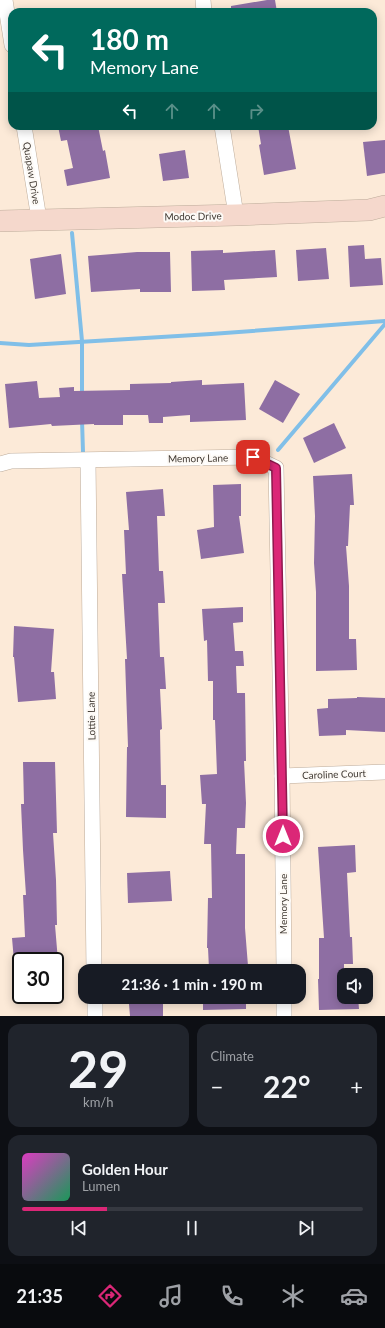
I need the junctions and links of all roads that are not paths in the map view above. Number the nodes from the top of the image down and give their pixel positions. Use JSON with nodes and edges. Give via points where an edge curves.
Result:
{"nodes":[{"id":1,"x":5,"y":0,"type":"edge"},
{"id":2,"x":8,"y":19,"type":"edge"},
{"id":3,"x":25,"y":130,"type":"edge"},
{"id":4,"x":223,"y":130,"type":"edge"},
{"id":5,"x":385,"y":206,"type":"edge"},
{"id":6,"x":236,"y":215,"type":"junction"},
{"id":7,"x":39,"y":219,"type":"junction"},
{"id":8,"x":0,"y":221,"type":"edge"},
{"id":9,"x":88,"y":460,"type":"junction"},
{"id":10,"x":0,"y":464,"type":"edge"},
{"id":11,"x":385,"y":772,"type":"edge"},
{"id":12,"x":282,"y":776,"type":"junction"},
{"id":13,"x":94,"y":964,"type":"edge"},
{"id":14,"x":284,"y":964,"type":"edge"},
{"id":15,"x":95,"y":1004,"type":"edge"},
{"id":16,"x":284,"y":1004,"type":"edge"},
{"id":17,"x":95,"y":1016,"type":"edge"},
{"id":18,"x":284,"y":1016,"type":"edge"}],
"edges":[{"from":1,"to":2,"type":"street"},
{"from":3,"to":7,"type":"street","name":"Quapaw Drive"},
{"from":4,"to":6,"type":"street"},
{"from":5,"to":6,"type":"street","name":"Modoc Drive","via":[[368,210]]},
{"from":6,"to":7,"type":"street","name":"Modoc Drive"},
{"from":7,"to":8,"type":"street","name":"Modoc Drive"},
{"from":9,"to":10,"type":"street","name":"Memory Lane"},
{"from":9,"to":12,"type":"street","name":"Memory Lane","via":[[253,457],[276,468]]},
{"from":9,"to":13,"type":"street","name":"Lottie Lane"},
{"from":11,"to":12,"type":"street","name":"Caroline Court"},
{"from":12,"to":14,"type":"street","name":"Memory Lane"},
{"from":15,"to":17,"type":"street"},
{"from":16,"to":18,"type":"street"}]}
